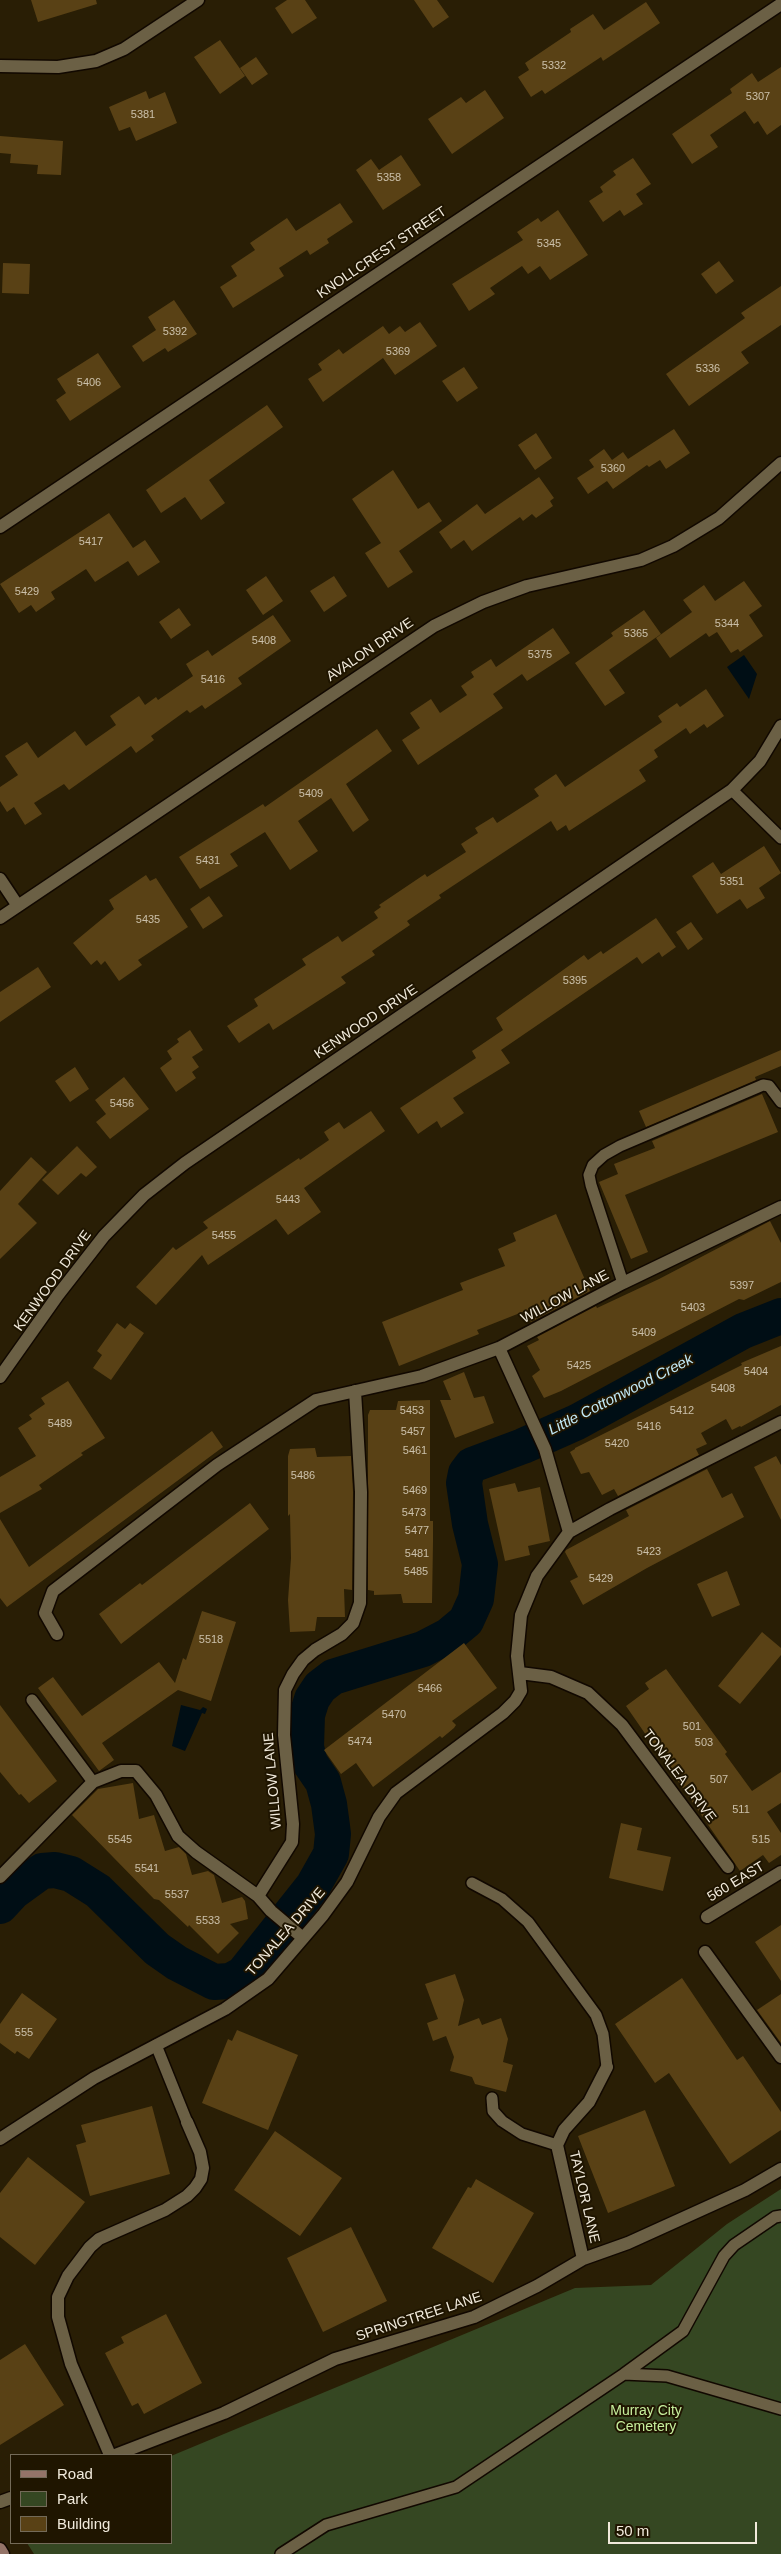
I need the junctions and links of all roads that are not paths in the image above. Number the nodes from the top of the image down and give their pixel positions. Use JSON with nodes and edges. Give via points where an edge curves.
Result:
{"nodes":[{"id":1,"x":198,"y":0,"type":"edge"},
{"id":2,"x":781,"y":4,"type":"edge"},
{"id":3,"x":0,"y":66,"type":"edge"},
{"id":4,"x":781,"y":463,"type":"edge"},
{"id":5,"x":0,"y":527,"type":"edge"},
{"id":6,"x":781,"y":726,"type":"edge"},
{"id":7,"x":732,"y":790,"type":"junction"},
{"id":8,"x":781,"y":838,"type":"edge"},
{"id":9,"x":0,"y":879,"type":"edge"},
{"id":10,"x":18,"y":906,"type":"junction"},
{"id":11,"x":0,"y":918,"type":"edge"},
{"id":12,"x":781,"y":1102,"type":"edge"},
{"id":13,"x":781,"y":1207,"type":"edge"},
{"id":14,"x":623,"y":1283,"type":"junction"},
{"id":15,"x":499,"y":1348,"type":"junction"},
{"id":16,"x":0,"y":1377,"type":"edge"},
{"id":17,"x":355,"y":1391,"type":"junction"},
{"id":18,"x":781,"y":1422,"type":"edge"},
{"id":19,"x":569,"y":1532,"type":"junction"},
{"id":20,"x":57,"y":1634,"type":"dead end"},
{"id":21,"x":520,"y":1673,"type":"junction"},
{"id":22,"x":32,"y":1700,"type":"dead end"},
{"id":23,"x":93,"y":1782,"type":"junction"},
{"id":24,"x":728,"y":1867,"type":"dead end"},
{"id":25,"x":781,"y":1872,"type":"edge"},
{"id":26,"x":0,"y":1877,"type":"edge"},
{"id":27,"x":472,"y":1883,"type":"dead end"},
{"id":28,"x":258,"y":1896,"type":"junction"},
{"id":29,"x":707,"y":1917,"type":"dead end"},
{"id":30,"x":303,"y":1938,"type":"junction"},
{"id":31,"x":705,"y":1952,"type":"dead end"},
{"id":32,"x":156,"y":2045,"type":"junction"},
{"id":33,"x":781,"y":2057,"type":"edge"},
{"id":34,"x":607,"y":2067,"type":"joint"},
{"id":35,"x":492,"y":2098,"type":"dead end"},
{"id":36,"x":188,"y":2122,"type":"joint"},
{"id":37,"x":0,"y":2139,"type":"edge"},
{"id":38,"x":557,"y":2145,"type":"junction"},
{"id":39,"x":781,"y":2169,"type":"edge"},
{"id":40,"x":781,"y":2216,"type":"edge"},
{"id":41,"x":583,"y":2259,"type":"junction"},
{"id":42,"x":624,"y":2374,"type":"junction"},
{"id":43,"x":781,"y":2409,"type":"edge"},
{"id":44,"x":110,"y":2454,"type":"edge"},
{"id":45,"x":118,"y":2454,"type":"edge"},
{"id":46,"x":0,"y":2549,"type":"edge"},
{"id":47,"x":3,"y":2554,"type":"edge"},
{"id":48,"x":281,"y":2554,"type":"edge"}],
"edges":[{"from":1,"to":3,"type":"street","via":[[124,49],[96,61],[58,67]]},
{"from":2,"to":5,"type":"street","name":"KNOLLCREST STREET"},
{"from":4,"to":10,"type":"street","name":"AVALON DRIVE","via":[[719,518],[673,546],[641,560],[527,586],[483,602],[434,626]]},
{"from":6,"to":7,"type":"street","name":"KENWOOD DRIVE","via":[[760,761]]},
{"from":7,"to":8,"type":"lane"},
{"from":7,"to":16,"type":"street","name":"KENWOOD DRIVE","via":[[185,1163],[144,1195],[104,1236]]},
{"from":9,"to":10,"type":"street"},
{"from":10,"to":11,"type":"street","name":"AVALON DRIVE"},
{"from":12,"to":14,"type":"lane","via":[[769,1086],[763,1084],[620,1146],[593,1165],[589,1175],[591,1185]]},
{"from":13,"to":14,"type":"street","name":"WILLOW LANE"},
{"from":14,"to":15,"type":"street","name":"WILLOW LANE"},
{"from":15,"to":17,"type":"street","name":"WILLOW LANE","via":[[422,1376]]},
{"from":15,"to":19,"type":"street","via":[[545,1448]]},
{"from":17,"to":20,"type":"street","name":"WILLOW LANE","via":[[316,1400],[217,1465],[53,1591],[44,1613]]},
{"from":17,"to":28,"type":"street","name":"WILLOW LANE","via":[[361,1492],[360,1603],[353,1623],[303,1660],[285,1690],[284,1736],[292,1842]]},
{"from":18,"to":19,"type":"street","name":"TONALEA DRIVE"},
{"from":19,"to":21,"type":"street","name":"TONALEA DRIVE","via":[[537,1576],[521,1615],[517,1656]]},
{"from":21,"to":24,"type":"street","name":"TONALEA DRIVE","via":[[551,1677],[588,1693],[622,1725]]},
{"from":21,"to":30,"type":"street","name":"TONALEA DRIVE","via":[[521,1691],[515,1701],[396,1793],[347,1882]]},
{"from":22,"to":23,"type":"lane"},
{"from":23,"to":26,"type":"street"},
{"from":23,"to":28,"type":"street","via":[[122,1771],[136,1771],[156,1795],[178,1836]]},
{"from":25,"to":29,"type":"street","name":"560 EAST"},
{"from":27,"to":34,"type":"lane","via":[[502,1899],[528,1922],[545,1945],[596,2015],[603,2034]]},
{"from":28,"to":30,"type":"street"},
{"from":30,"to":32,"type":"street","name":"TONALEA DRIVE","via":[[254,1991]]},
{"from":31,"to":33,"type":"street"},
{"from":32,"to":36,"type":"lane"},
{"from":32,"to":37,"type":"street","name":"TONALEA DRIVE","via":[[94,2078]]},
{"from":34,"to":38,"type":"street","name":"TAYLOR LANE","via":[[589,2102],[564,2130]]},
{"from":35,"to":38,"type":"lane","via":[[493,2111],[502,2121],[522,2134]]},
{"from":36,"to":44,"type":"street","via":[[203,2168],[195,2188],[165,2210],[100,2239],[68,2276],[58,2297],[58,2317],[65,2346]]},
{"from":38,"to":41,"type":"street","name":"TAYLOR LANE"},
{"from":39,"to":41,"type":"street","name":"SPRINGTREE LANE","via":[[746,2190],[628,2243]]},
{"from":40,"to":42,"type":"lane","via":[[734,2245],[724,2256],[683,2331]]},
{"from":41,"to":45,"type":"street","name":"SPRINGTREE LANE","via":[[474,2317],[335,2359],[224,2413]]},
{"from":42,"to":43,"type":"lane","via":[[667,2376]]},
{"from":42,"to":48,"type":"lane","via":[[456,2487],[326,2526]]},
{"from":46,"to":47,"type":"street"}]}
